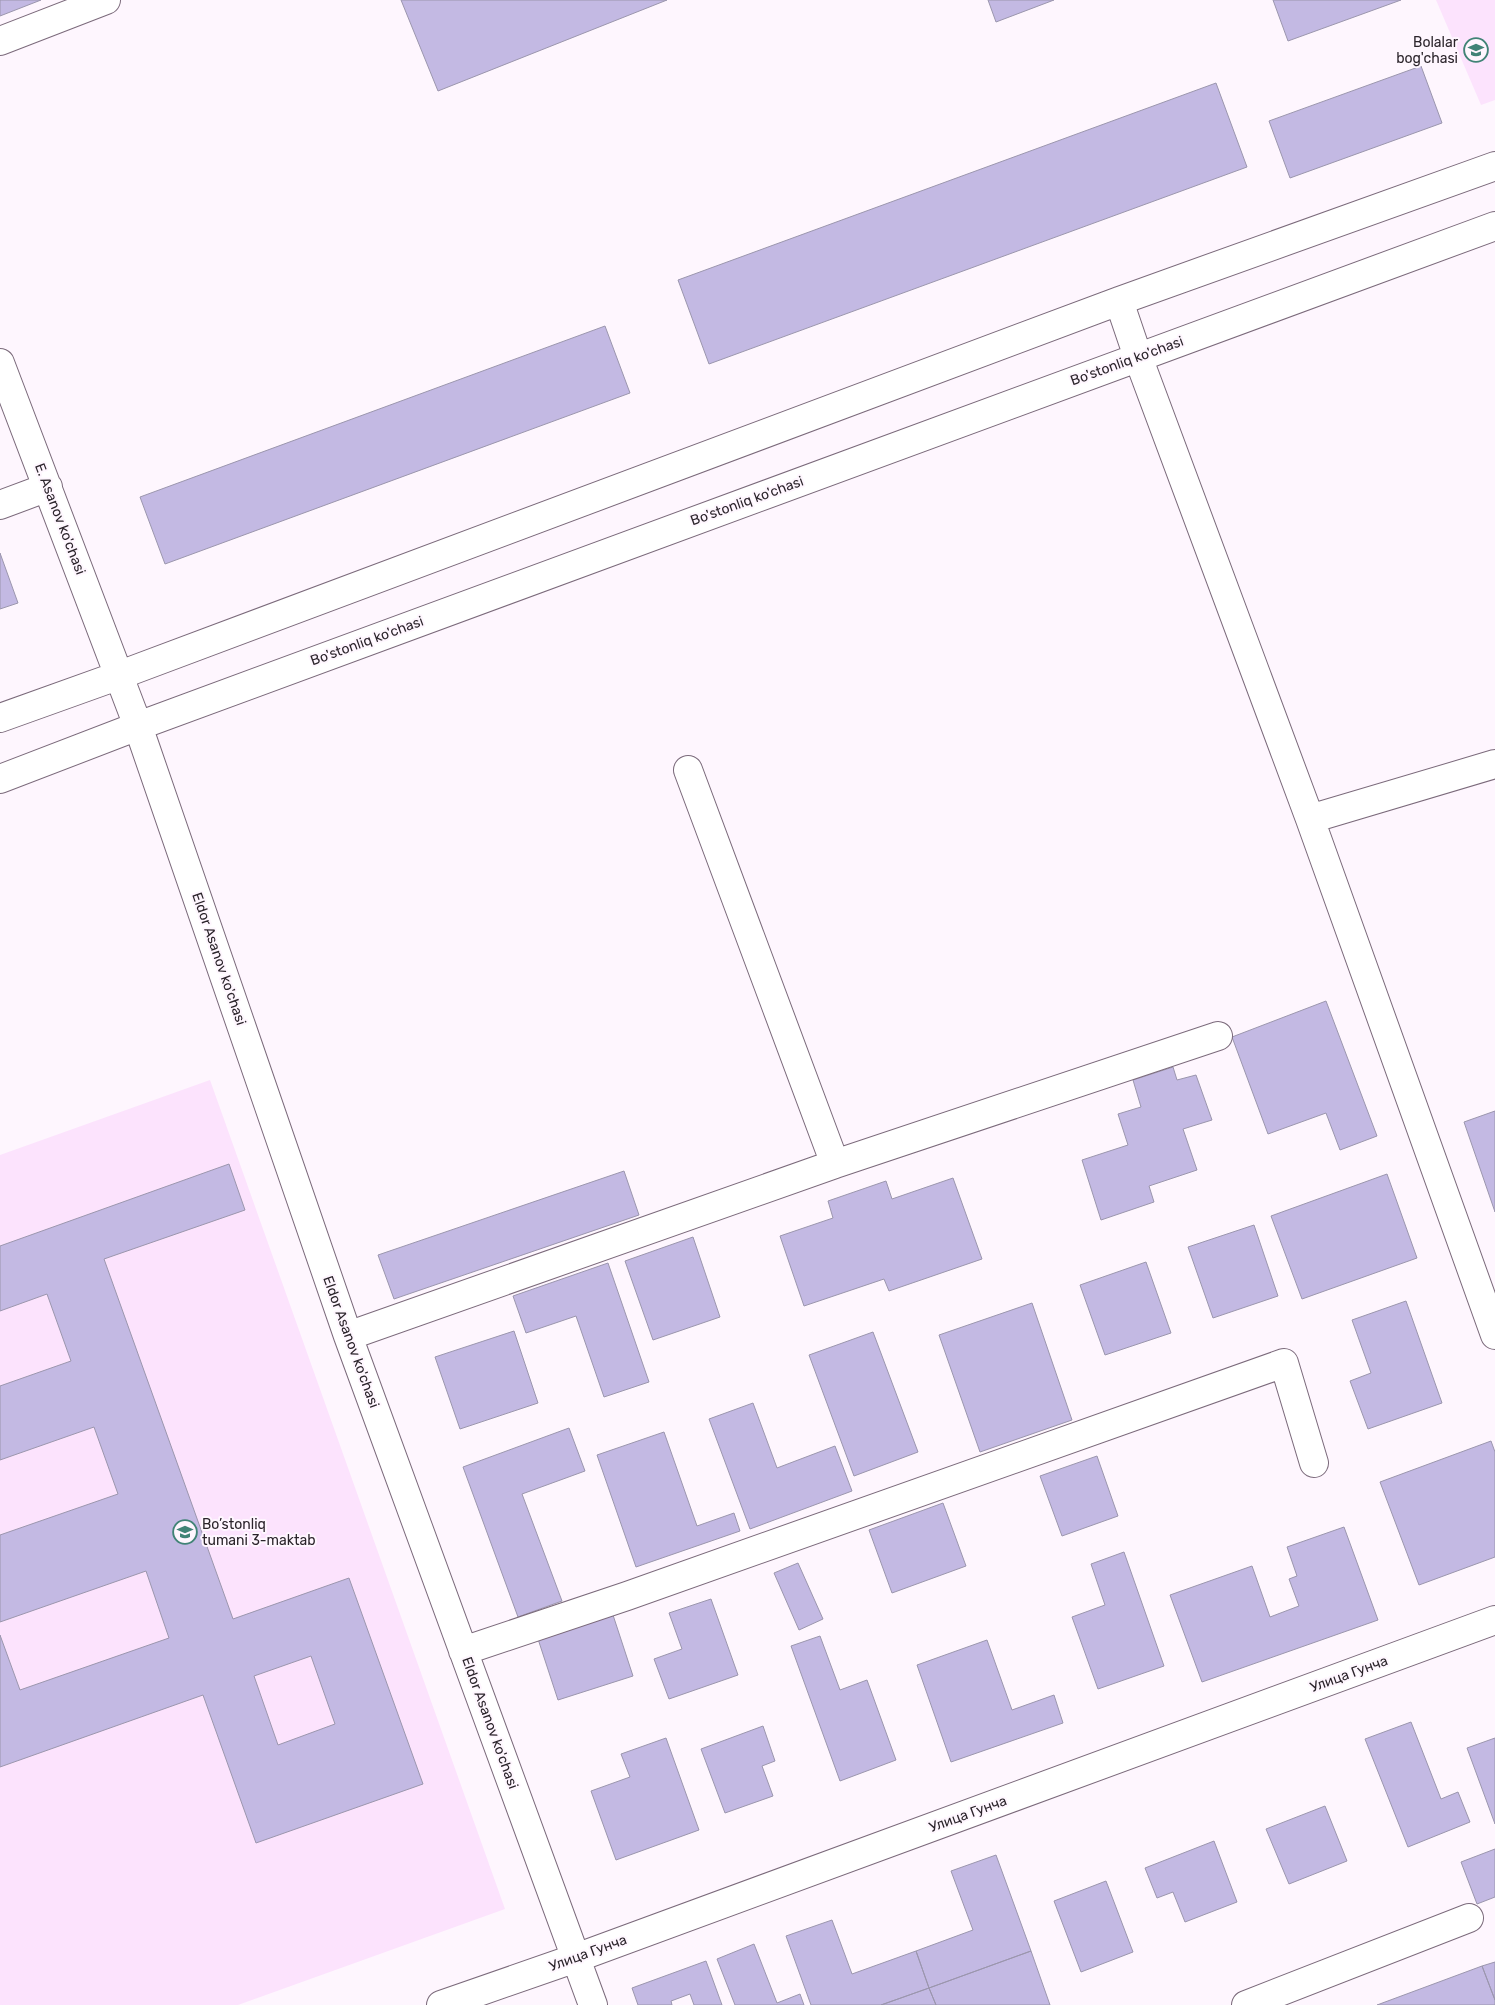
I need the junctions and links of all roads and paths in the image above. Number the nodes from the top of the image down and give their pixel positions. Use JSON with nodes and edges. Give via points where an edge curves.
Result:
{"nodes":[{"id":1,"x":106,"y":0,"type":"edge"},
{"id":2,"x":0,"y":41,"type":"edge"},
{"id":3,"x":1495,"y":166,"type":"edge"},
{"id":4,"x":1495,"y":226,"type":"edge"},
{"id":5,"x":1119,"y":301,"type":"junction"},
{"id":6,"x":1138,"y":357,"type":"junction"},
{"id":7,"x":0,"y":363,"type":"edge"},
{"id":8,"x":48,"y":487,"type":"junction"},
{"id":9,"x":0,"y":505,"type":"edge"},
{"id":10,"x":120,"y":675,"type":"junction"},
{"id":11,"x":0,"y":718,"type":"edge"},
{"id":12,"x":138,"y":726,"type":"junction"},
{"id":13,"x":1495,"y":764,"type":"edge"},
{"id":14,"x":688,"y":770,"type":"dead end"},
{"id":15,"x":0,"y":778,"type":"edge"},
{"id":16,"x":1310,"y":819,"type":"junction"},
{"id":17,"x":1218,"y":1036,"type":"dead end"},
{"id":18,"x":835,"y":1164,"type":"junction"},
{"id":19,"x":1495,"y":1335,"type":"edge"},
{"id":20,"x":348,"y":1336,"type":"junction"},
{"id":21,"x":1314,"y":1463,"type":"dead end"},
{"id":22,"x":1495,"y":1620,"type":"edge"},
{"id":23,"x":463,"y":1651,"type":"junction"},
{"id":24,"x":1469,"y":1918,"type":"dead end"},
{"id":25,"x":576,"y":1958,"type":"junction"},
{"id":26,"x":441,"y":2005,"type":"edge"},
{"id":27,"x":593,"y":2005,"type":"edge"},
{"id":28,"x":1246,"y":2005,"type":"edge"}],
"edges":[{"from":1,"to":2,"type":"street"},
{"from":3,"to":5,"type":"street"},
{"from":4,"to":6,"type":"street","name":"Bo'stonliq ko'chasi"},
{"from":5,"to":6,"type":"street"},
{"from":5,"to":10,"type":"street"},
{"from":6,"to":12,"type":"street","name":"Bo'stonliq ko'chasi"},
{"from":6,"to":16,"type":"street"},
{"from":7,"to":8,"type":"street","name":"E. Asanov ko'chasi"},
{"from":8,"to":9,"type":"street"},
{"from":8,"to":10,"type":"street","name":"E. Asanov ko'chasi"},
{"from":10,"to":11,"type":"street"},
{"from":10,"to":12,"type":"street","name":"Eldor Asanov ko'chasi"},
{"from":12,"to":15,"type":"street","name":"Bo'stonliq ko'chasi"},
{"from":12,"to":20,"type":"street","name":"Eldor Asanov ko'chasi"},
{"from":13,"to":16,"type":"street"},
{"from":14,"to":18,"type":"street"},
{"from":16,"to":19,"type":"street"},
{"from":17,"to":18,"type":"street"},
{"from":18,"to":20,"type":"street"},
{"from":20,"to":23,"type":"street","name":"Eldor Asanov ko'chasi"},
{"from":21,"to":23,"type":"street","via":[[1284,1363],[636,1593]]},
{"from":22,"to":25,"type":"street","name":"Улица Гунча"},
{"from":23,"to":25,"type":"street","name":"Eldor Asanov ko'chasi"},
{"from":24,"to":28,"type":"street"},
{"from":25,"to":26,"type":"street","name":"Улица Гунча"},
{"from":25,"to":27,"type":"street","name":"Eldor Asanov ko'chasi"}]}
